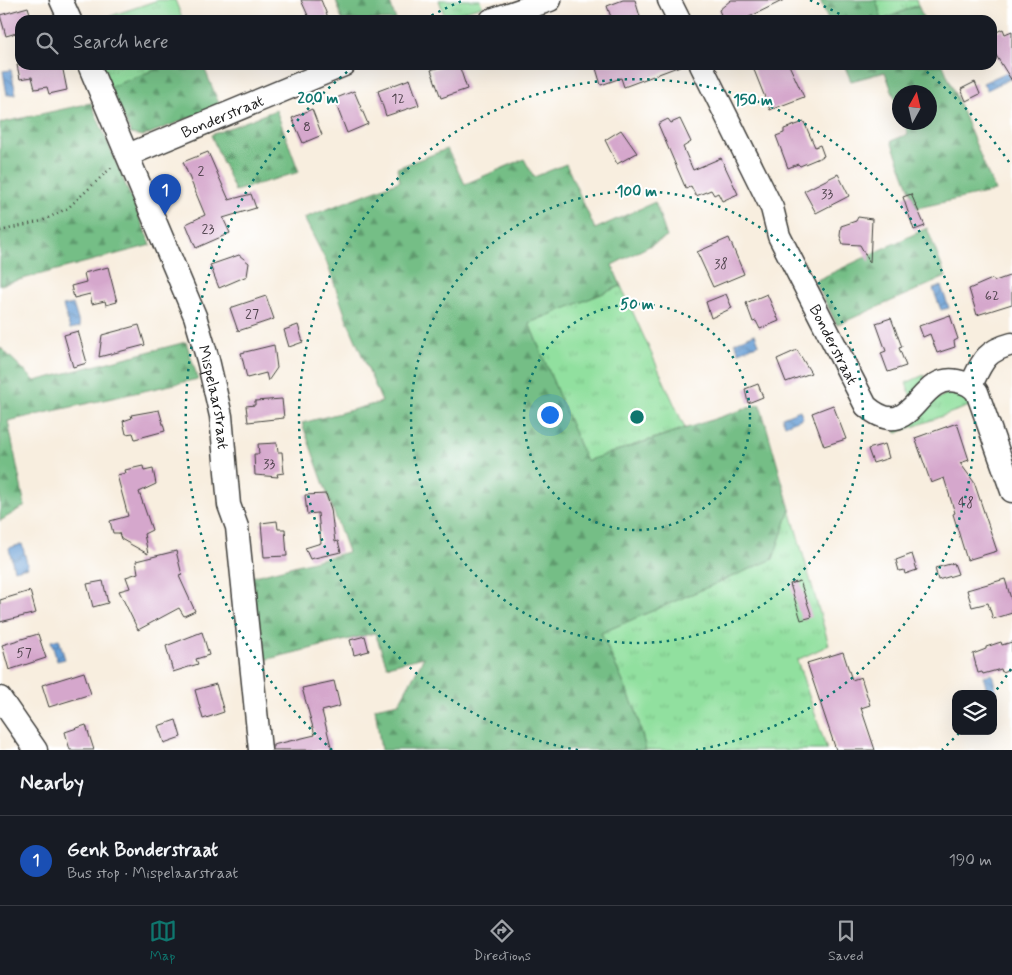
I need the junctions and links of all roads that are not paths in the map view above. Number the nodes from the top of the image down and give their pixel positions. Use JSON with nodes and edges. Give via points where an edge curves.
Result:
{"nodes":[{"id":1,"x":61,"y":0,"type":"edge"},
{"id":2,"x":550,"y":0,"type":"edge"},
{"id":3,"x":669,"y":0,"type":"edge"},
{"id":4,"x":68,"y":15,"type":"edge"},
{"id":5,"x":506,"y":15,"type":"edge"},
{"id":6,"x":676,"y":15,"type":"edge"},
{"id":7,"x":91,"y":70,"type":"edge"},
{"id":8,"x":332,"y":70,"type":"edge"},
{"id":9,"x":703,"y":70,"type":"edge"},
{"id":10,"x":122,"y":159,"type":"junction"},
{"id":11,"x":1012,"y":344,"type":"edge"},
{"id":12,"x":971,"y":385,"type":"junction"},
{"id":13,"x":1012,"y":492,"type":"edge"},
{"id":14,"x":0,"y":698,"type":"edge"},
{"id":15,"x":36,"y":750,"type":"edge"},
{"id":16,"x":260,"y":750,"type":"edge"}],
"edges":[{"from":1,"to":4,"type":"street"},
{"from":2,"to":5,"type":"street"},
{"from":3,"to":6,"type":"street"},
{"from":7,"to":10,"type":"street","name":"Mispelaarstraat"},
{"from":8,"to":10,"type":"street","name":"Bonderstraat"},
{"from":9,"to":12,"type":"street","name":"Bonderstraat","via":[[772,208],[779,236],[866,406],[880,418],[893,418],[904,415],[941,381],[954,380]]},
{"from":10,"to":16,"type":"street","name":"Mispelaarstraat","via":[[195,316],[208,360],[221,416],[229,505],[237,527]]},
{"from":11,"to":12,"type":"street","via":[[989,354]]},
{"from":12,"to":13,"type":"street","via":[[977,392]]},
{"from":14,"to":15,"type":"street"}]}
